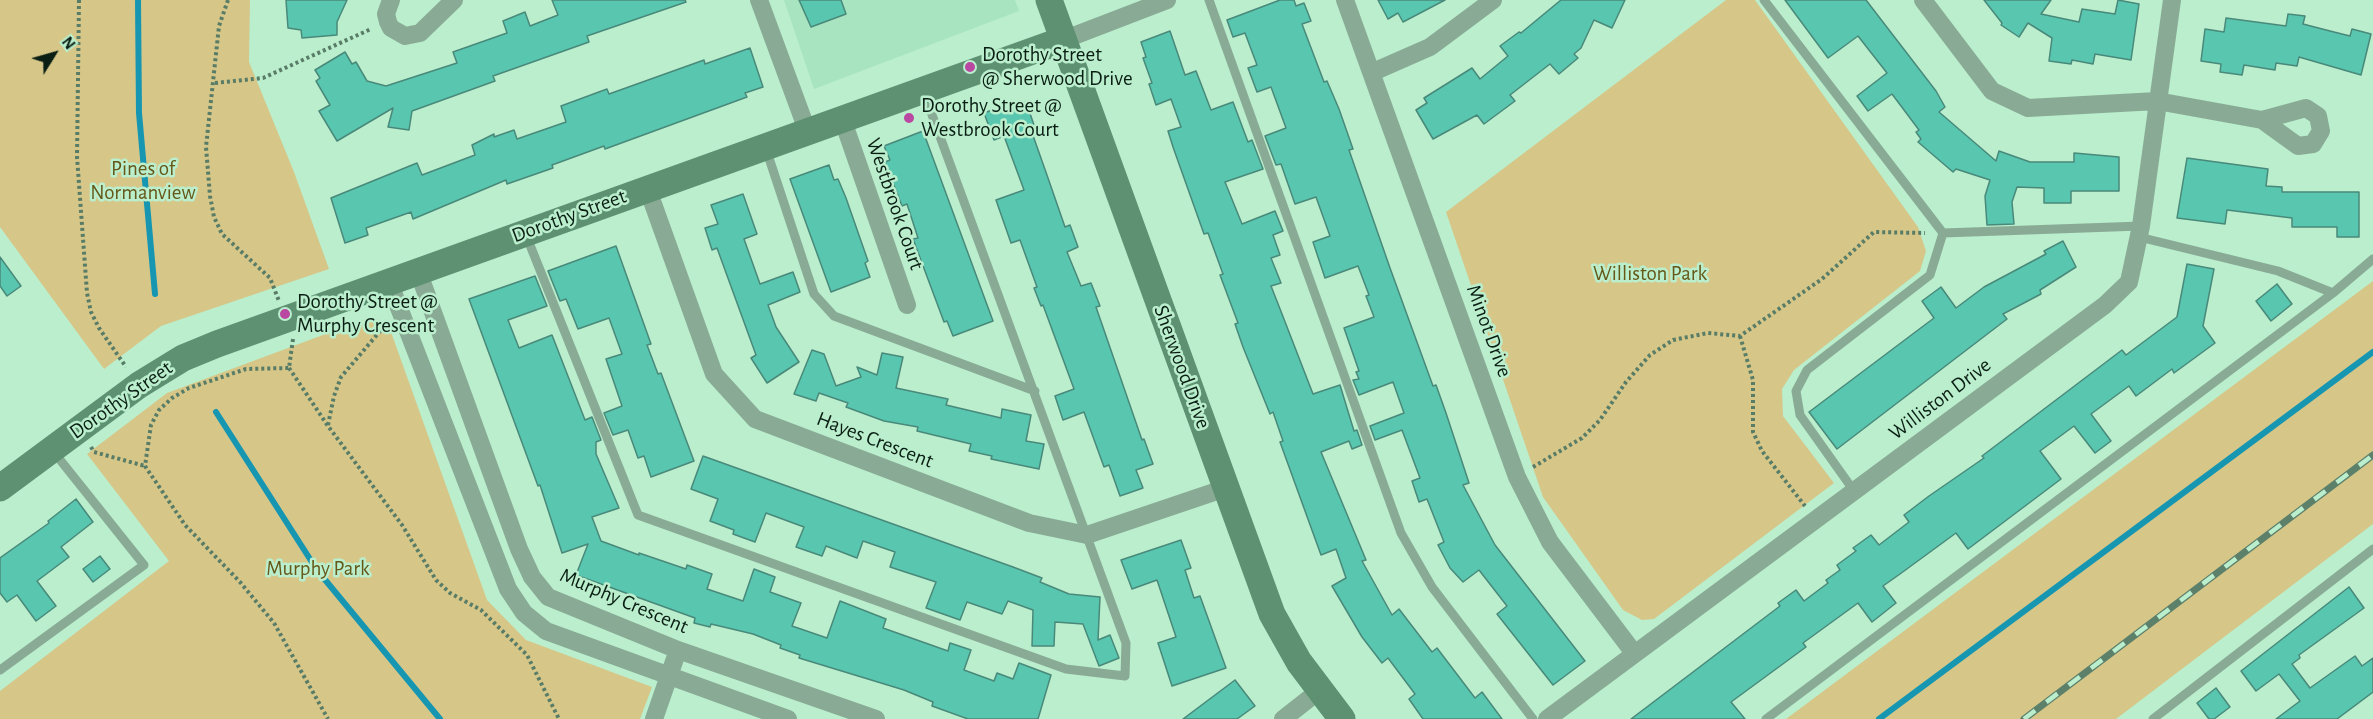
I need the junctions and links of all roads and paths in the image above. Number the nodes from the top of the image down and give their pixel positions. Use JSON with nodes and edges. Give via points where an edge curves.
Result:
{"nodes":[{"id":1,"x":79,"y":0,"type":"edge"},
{"id":2,"x":228,"y":0,"type":"edge"},
{"id":3,"x":391,"y":0,"type":"edge"},
{"id":4,"x":454,"y":0,"type":"edge"},
{"id":5,"x":759,"y":0,"type":"edge"},
{"id":6,"x":1049,"y":0,"type":"edge"},
{"id":7,"x":1167,"y":0,"type":"edge"},
{"id":8,"x":1209,"y":0,"type":"edge"},
{"id":9,"x":1345,"y":0,"type":"edge"},
{"id":10,"x":1493,"y":0,"type":"edge"},
{"id":11,"x":1764,"y":0,"type":"edge"},
{"id":12,"x":1923,"y":0,"type":"edge"},
{"id":13,"x":2172,"y":0,"type":"edge"},
{"id":14,"x":388,"y":21,"type":"junction"},
{"id":15,"x":1063,"y":40,"type":"junction"},
{"id":16,"x":1373,"y":72,"type":"junction"},
{"id":17,"x":215,"y":82,"type":"junction"},
{"id":18,"x":923,"y":90,"type":"junction"},
{"id":19,"x":2157,"y":101,"type":"junction"},
{"id":20,"x":842,"y":118,"type":"junction"},
{"id":21,"x":2262,"y":120,"type":"dead end"},
{"id":22,"x":807,"y":130,"type":"junction"},
{"id":23,"x":765,"y":147,"type":"junction"},
{"id":24,"x":647,"y":187,"type":"junction"},
{"id":25,"x":2140,"y":231,"type":"junction"},
{"id":26,"x":525,"y":232,"type":"junction"},
{"id":27,"x":1943,"y":233,"type":"junction"},
{"id":28,"x":2373,"y":259,"type":"edge"},
{"id":29,"x":418,"y":272,"type":"junction"},
{"id":30,"x":389,"y":282,"type":"junction"},
{"id":31,"x":2332,"y":293,"type":"junction"},
{"id":32,"x":907,"y":305,"type":"dead end"},
{"id":33,"x":400,"y":308,"type":"junction"},
{"id":34,"x":287,"y":320,"type":"junction"},
{"id":35,"x":1740,"y":336,"type":"junction"},
{"id":36,"x":289,"y":368,"type":"junction"},
{"id":37,"x":139,"y":385,"type":"junction"},
{"id":38,"x":1035,"y":391,"type":"junction"},
{"id":39,"x":328,"y":426,"type":"junction"},
{"id":40,"x":78,"y":430,"type":"junction"},
{"id":41,"x":52,"y":449,"type":"junction"},
{"id":42,"x":145,"y":466,"type":"junction"},
{"id":43,"x":1517,"y":477,"type":"junction"},
{"id":44,"x":0,"y":488,"type":"edge"},
{"id":45,"x":1226,"y":488,"type":"junction"},
{"id":46,"x":1854,"y":491,"type":"junction"},
{"id":47,"x":1815,"y":520,"type":"junction"},
{"id":48,"x":1087,"y":535,"type":"junction"},
{"id":49,"x":2373,"y":549,"type":"edge"},
{"id":50,"x":678,"y":650,"type":"junction"},
{"id":51,"x":1634,"y":652,"type":"junction"},
{"id":52,"x":0,"y":670,"type":"edge"},
{"id":53,"x":669,"y":676,"type":"junction"},
{"id":54,"x":1320,"y":690,"type":"junction"},
{"id":55,"x":1337,"y":717,"type":"edge"},
{"id":56,"x":328,"y":719,"type":"edge"},
{"id":57,"x":559,"y":719,"type":"edge"},
{"id":58,"x":654,"y":719,"type":"edge"},
{"id":59,"x":788,"y":719,"type":"edge"},
{"id":60,"x":876,"y":719,"type":"edge"},
{"id":61,"x":1283,"y":719,"type":"edge"},
{"id":62,"x":1533,"y":719,"type":"edge"},
{"id":63,"x":1547,"y":719,"type":"edge"},
{"id":64,"x":1766,"y":719,"type":"edge"},
{"id":65,"x":2153,"y":719,"type":"edge"}],
"edges":[{"from":1,"to":37,"type":"path","via":[[77,157],[87,293],[99,328]]},
{"from":2,"to":17,"type":"path","via":[[219,26]]},
{"from":3,"to":14,"type":"street"},
{"from":4,"to":14,"type":"street","via":[[413,36],[398,33]]},
{"from":5,"to":22,"type":"street"},
{"from":6,"to":15,"type":"street","name":"Sherwood Drive"},
{"from":7,"to":15,"type":"street","name":"Dorothy Street"},
{"from":8,"to":62,"type":"lane","via":[[1401,533],[1432,587]]},
{"from":9,"to":16,"type":"street","name":"Minot Drive"},
{"from":10,"to":16,"type":"street","via":[[1430,47]]},
{"from":11,"to":27,"type":"lane"},
{"from":12,"to":19,"type":"street","via":[[1992,91],[2028,108]]},
{"from":13,"to":19,"type":"street","name":"Williston Drive"},
{"from":14,"to":17,"type":"path","via":[[263,78]]},
{"from":15,"to":18,"type":"street","name":"Dorothy Street"},
{"from":15,"to":45,"type":"street","name":"Sherwood Drive"},
{"from":16,"to":43,"type":"street","name":"Minot Drive"},
{"from":17,"to":34,"type":"path","via":[[206,147],[214,217],[222,234],[270,278]]},
{"from":18,"to":20,"type":"street","name":"Dorothy Street"},
{"from":18,"to":38,"type":"lane"},
{"from":19,"to":21,"type":"street"},
{"from":19,"to":25,"type":"street","name":"Williston Drive"},
{"from":20,"to":22,"type":"street","name":"Dorothy Street"},
{"from":20,"to":32,"type":"street","name":"Westbrook Court"},
{"from":22,"to":23,"type":"street","name":"Dorothy Street"},
{"from":23,"to":24,"type":"street","name":"Dorothy Street"},
{"from":23,"to":38,"type":"lane","via":[[814,294],[834,316]]},
{"from":24,"to":26,"type":"street","name":"Dorothy Street"},
{"from":24,"to":48,"type":"street","name":"Hayes Crescent","via":[[714,374],[755,419],[1029,524]]},
{"from":25,"to":27,"type":"lane"},
{"from":25,"to":31,"type":"lane","via":[[2278,271]]},
{"from":25,"to":46,"type":"street","name":"Williston Drive","via":[[2128,282],[2105,305]]},
{"from":26,"to":29,"type":"street","name":"Dorothy Street"},
{"from":26,"to":48,"type":"lane","via":[[638,515],[1066,669],[1125,676],[1126,643]]},
{"from":27,"to":35,"type":"path","via":[[1874,232],[1822,279]]},
{"from":27,"to":46,"type":"lane","via":[[1930,274],[1808,369],[1796,391],[1800,415]]},
{"from":28,"to":31,"type":"lane"},
{"from":29,"to":30,"type":"street","name":"Dorothy Street"},
{"from":29,"to":50,"type":"street","name":"Murphy Crescent","via":[[532,577],[548,597]]},
{"from":30,"to":33,"type":"street"},
{"from":30,"to":34,"type":"street","name":"Dorothy Street"},
{"from":31,"to":64,"type":"lane"},
{"from":33,"to":39,"type":"path","via":[[341,377]]},
{"from":33,"to":53,"type":"street","via":[[507,589],[524,613],[546,631]]},
{"from":34,"to":36,"type":"path","via":[[294,341]]},
{"from":34,"to":37,"type":"street","name":"Dorothy Street","via":[[183,358]]},
{"from":35,"to":43,"type":"path","via":[[1708,333],[1673,340],[1650,355],[1582,438]]},
{"from":35,"to":47,"type":"path","via":[[1753,380],[1753,432],[1762,451]]},
{"from":36,"to":39,"type":"path"},
{"from":36,"to":42,"type":"path","via":[[246,369],[189,388],[172,398],[151,425]]},
{"from":37,"to":40,"type":"street","name":"Dorothy Street"},
{"from":38,"to":48,"type":"lane"},
{"from":39,"to":57,"type":"path","via":[[402,525],[436,580],[450,593],[481,610],[527,655]]},
{"from":40,"to":41,"type":"street","name":"Dorothy Street"},
{"from":40,"to":42,"type":"path","via":[[94,452]]},
{"from":41,"to":44,"type":"street","name":"Dorothy Street"},
{"from":41,"to":52,"type":"lane","via":[[144,565]]},
{"from":42,"to":56,"type":"path","via":[[186,525],[274,623]]},
{"from":43,"to":51,"type":"street","name":"Minot Drive","via":[[1550,542]]},
{"from":45,"to":48,"type":"street","name":"Hayes Crescent"},
{"from":45,"to":54,"type":"street","name":"Sherwood Drive","via":[[1272,614]]},
{"from":46,"to":47,"type":"street","name":"Williston Drive"},
{"from":47,"to":51,"type":"street","name":"Williston Drive"},
{"from":49,"to":65,"type":"lane"},
{"from":50,"to":53,"type":"street"},
{"from":50,"to":60,"type":"street","name":"Murphy Crescent"},
{"from":51,"to":63,"type":"street","name":"Williston Drive"},
{"from":53,"to":58,"type":"street"},
{"from":53,"to":59,"type":"street"},
{"from":54,"to":55,"type":"street","name":"Sherwood Drive"},
{"from":54,"to":61,"type":"street"}]}
